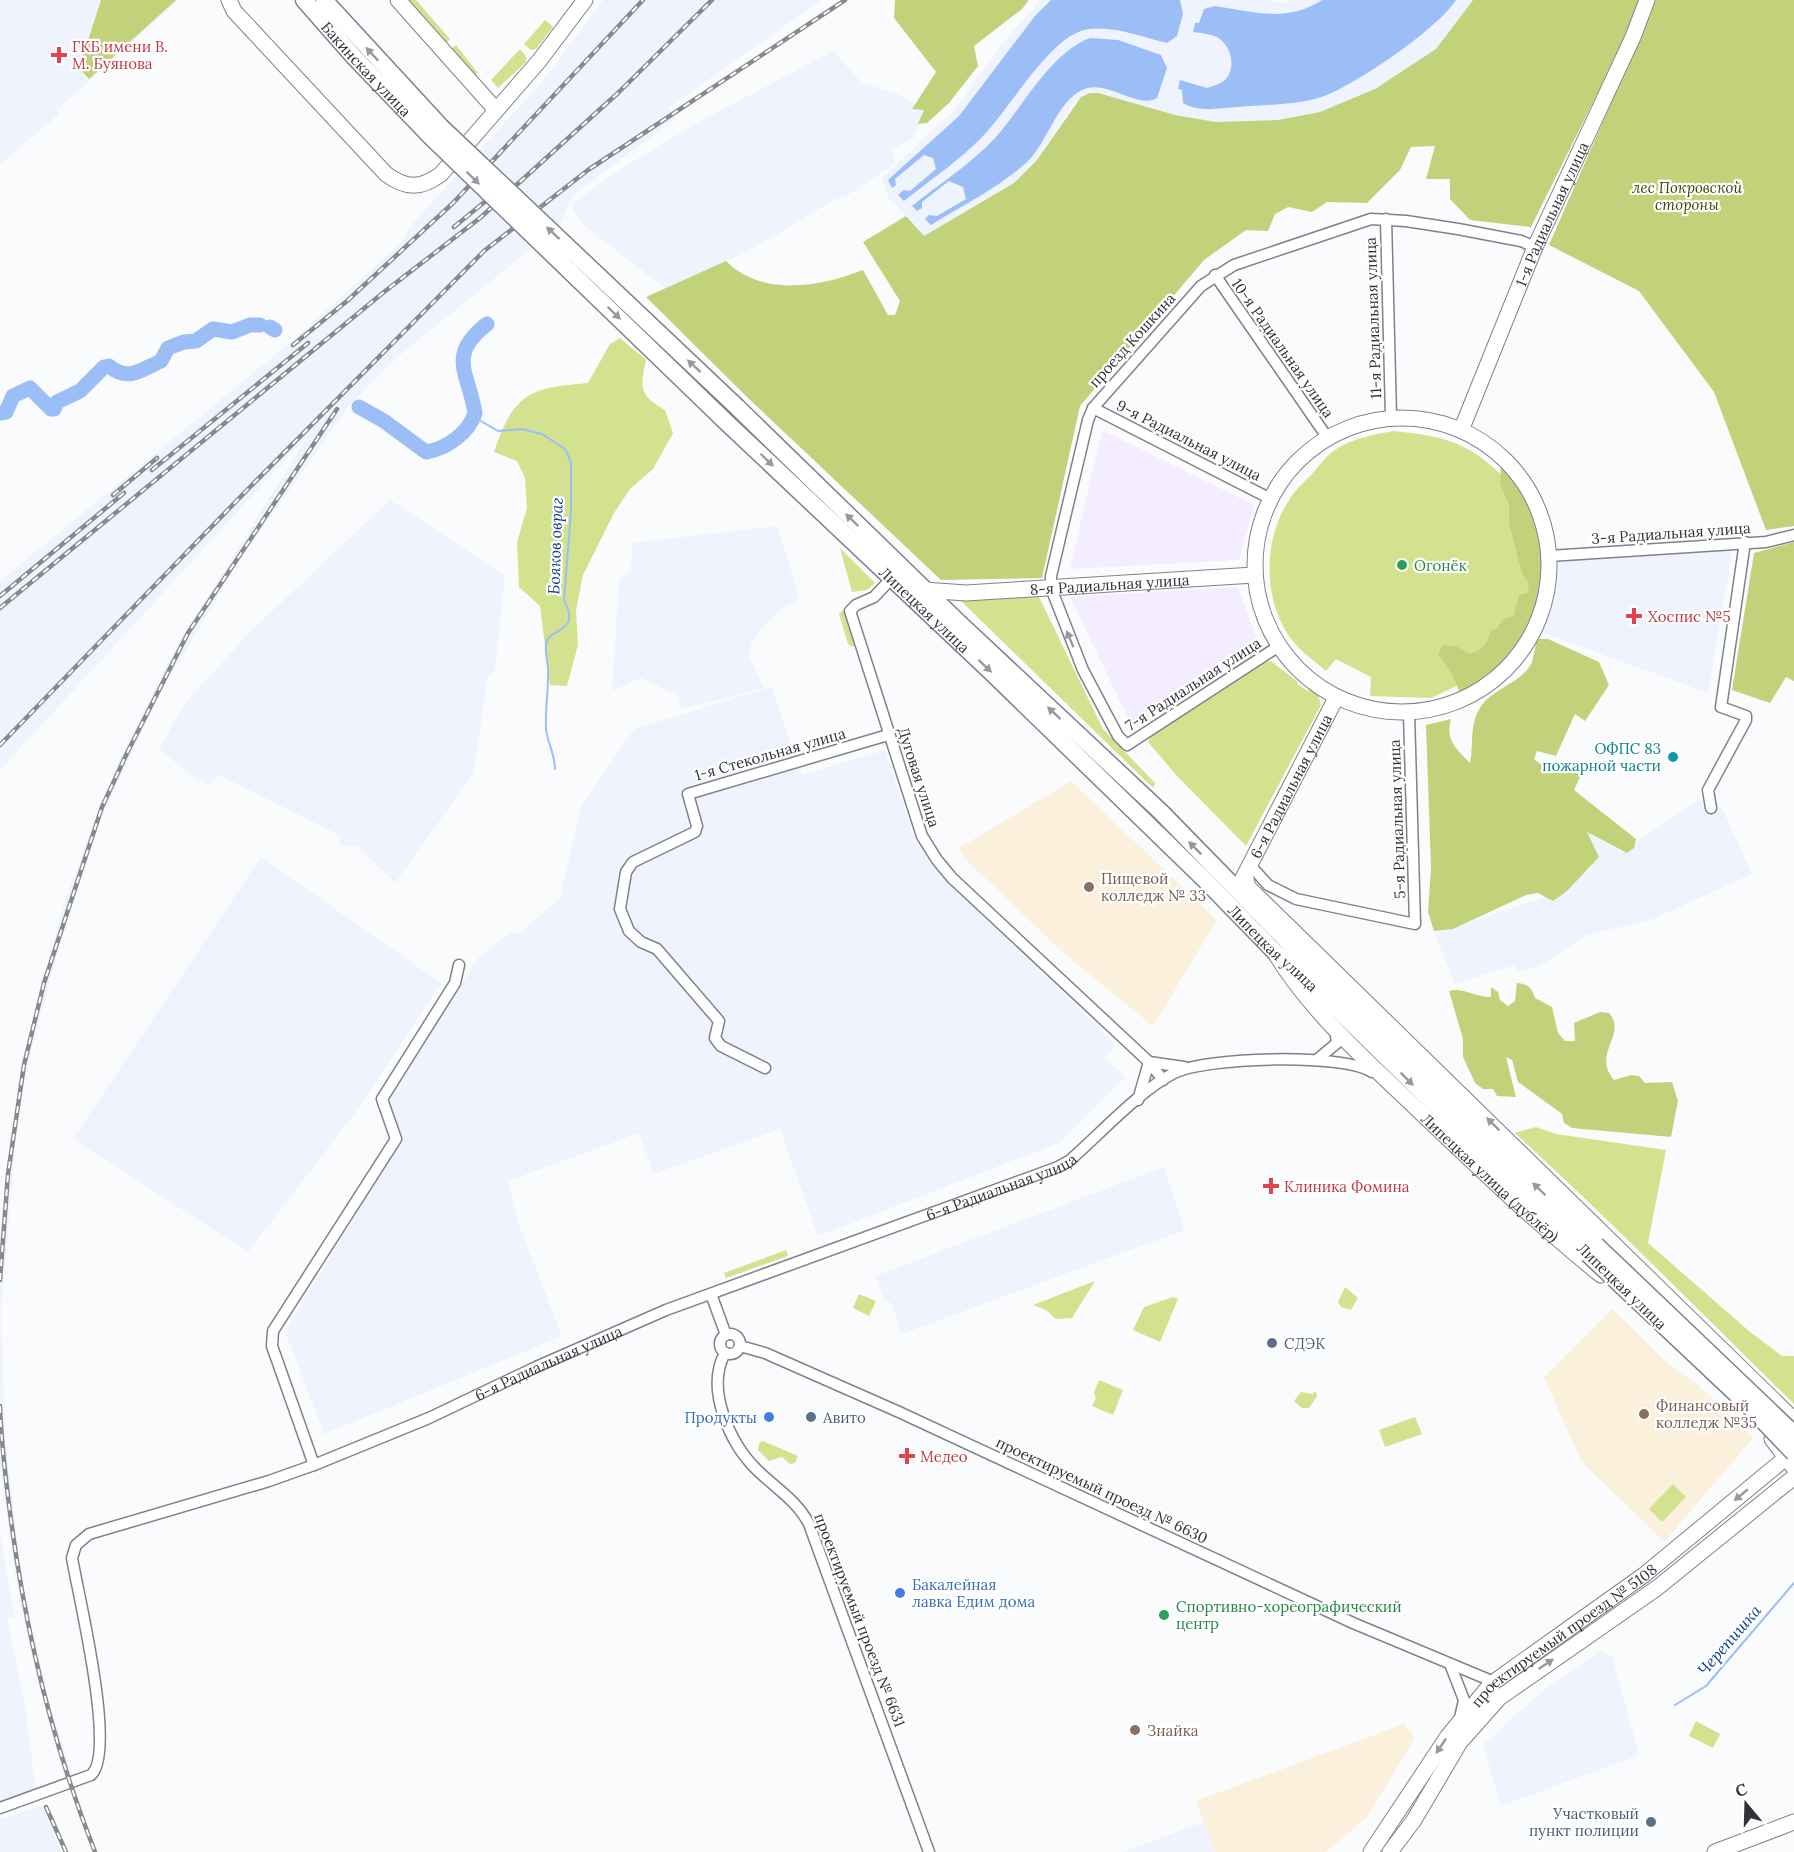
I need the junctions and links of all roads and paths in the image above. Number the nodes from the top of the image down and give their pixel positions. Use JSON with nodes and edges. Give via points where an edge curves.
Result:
{"nodes":[{"id":1,"x":229,"y":0,"type":"edge"},
{"id":2,"x":304,"y":0,"type":"edge"},
{"id":3,"x":324,"y":0,"type":"edge"},
{"id":4,"x":398,"y":0,"type":"edge"},
{"id":5,"x":585,"y":0,"type":"edge"},
{"id":6,"x":1647,"y":0,"type":"edge"},
{"id":7,"x":496,"y":110,"type":"junction"},
{"id":8,"x":436,"y":132,"type":"junction"},
{"id":9,"x":1386,"y":219,"type":"junction"},
{"id":10,"x":1534,"y":247,"type":"junction"},
{"id":11,"x":1215,"y":275,"type":"junction"},
{"id":12,"x":1093,"y":408,"type":"junction"},
{"id":13,"x":1391,"y":416,"type":"junction"},
{"id":14,"x":1461,"y":428,"type":"junction"},
{"id":15,"x":1327,"y":437,"type":"junction"},
{"id":16,"x":1271,"y":499,"type":"junction"},
{"id":17,"x":1794,"y":535,"type":"edge"},
{"id":18,"x":1745,"y":542,"type":"junction"},
{"id":19,"x":1549,"y":556,"type":"junction"},
{"id":20,"x":1254,"y":575,"type":"junction"},
{"id":21,"x":891,"y":579,"type":"junction"},
{"id":22,"x":1051,"y":588,"type":"junction"},
{"id":23,"x":924,"y":590,"type":"junction"},
{"id":24,"x":966,"y":593,"type":"junction"},
{"id":25,"x":957,"y":621,"type":"junction"},
{"id":26,"x":1276,"y":648,"type":"junction"},
{"id":27,"x":1336,"y":698,"type":"junction"},
{"id":28,"x":1408,"y":713,"type":"junction"},
{"id":29,"x":888,"y":735,"type":"junction"},
{"id":30,"x":1127,"y":745,"type":"joint"},
{"id":31,"x":1711,"y":808,"type":"dead end"},
{"id":32,"x":1244,"y":876,"type":"junction"},
{"id":33,"x":1230,"y":905,"type":"junction"},
{"id":34,"x":1285,"y":937,"type":"junction"},
{"id":35,"x":1274,"y":951,"type":"junction"},
{"id":36,"x":459,"y":965,"type":"dead end"},
{"id":37,"x":1330,"y":970,"type":"junction"},
{"id":38,"x":1335,"y":1028,"type":"junction"},
{"id":39,"x":1319,"y":1058,"type":"junction"},
{"id":40,"x":1149,"y":1062,"type":"junction"},
{"id":41,"x":765,"y":1068,"type":"dead end"},
{"id":42,"x":1189,"y":1068,"type":"junction"},
{"id":43,"x":1164,"y":1080,"type":"junction"},
{"id":44,"x":1395,"y":1088,"type":"junction"},
{"id":45,"x":1138,"y":1100,"type":"junction"},
{"id":46,"x":1596,"y":1251,"type":"junction"},
{"id":47,"x":711,"y":1293,"type":"junction"},
{"id":48,"x":726,"y":1335,"type":"junction"},
{"id":49,"x":740,"y":1346,"type":"junction"},
{"id":50,"x":725,"y":1353,"type":"junction"},
{"id":51,"x":1794,"y":1420,"type":"edge"},
{"id":52,"x":1794,"y":1434,"type":"edge"},
{"id":53,"x":1792,"y":1458,"type":"edge"},
{"id":54,"x":314,"y":1465,"type":"junction"},
{"id":55,"x":1794,"y":1477,"type":"edge"},
{"id":56,"x":1450,"y":1664,"type":"junction"},
{"id":57,"x":1491,"y":1684,"type":"junction"},
{"id":58,"x":1499,"y":1698,"type":"junction"},
{"id":59,"x":1459,"y":1722,"type":"junction"},
{"id":60,"x":0,"y":1808,"type":"edge"},
{"id":61,"x":1794,"y":1822,"type":"edge"},
{"id":62,"x":929,"y":1852,"type":"edge"},
{"id":63,"x":1371,"y":1852,"type":"edge"},
{"id":64,"x":1390,"y":1852,"type":"edge"},
{"id":65,"x":1715,"y":1852,"type":"edge"}],
"edges":[{"from":1,"to":7,"type":"main road","via":[[234,11],[386,174],[405,186],[429,183],[441,174]]},
{"from":2,"to":8,"type":"main road","name":"Бакинская улица","via":[[355,58]]},
{"from":8,"to":3,"type":"main road","name":"Бакинская улица","one_way":true},
{"from":4,"to":7,"type":"main road"},
{"from":5,"to":7,"type":"main road"},
{"from":6,"to":10,"type":"main road","name":"1-я Радиальная улица"},
{"from":8,"to":21,"type":"main road","name":"Липецкая улица","one_way":true,"bridge":true,"via":[[724,420]]},
{"from":23,"to":8,"type":"main road","name":"Липецкая улица","one_way":true,"bridge":true,"via":[[737,406]]},
{"from":9,"to":10,"type":"street","name":"проезд Кошкина","via":[[1479,233]]},
{"from":9,"to":11,"type":"street","name":"проезд Кошкина","via":[[1362,220]]},
{"from":9,"to":13,"type":"street","name":"11-я Радиальная улица"},
{"from":10,"to":14,"type":"main road","name":"1-я Радиальная улица"},
{"from":11,"to":12,"type":"street","name":"проезд Кошкина"},
{"from":11,"to":15,"type":"street","name":"10-я Радиальная улица"},
{"from":12,"to":16,"type":"street","name":"9-я Радиальная улица"},
{"from":12,"to":22,"type":"street","name":"проезд Кошкина","via":[[1068,500]]},
{"from":13,"to":14,"type":"main road"},
{"from":13,"to":15,"type":"main road"},
{"from":14,"to":19,"type":"main road","via":[[1493,448],[1528,485]]},
{"from":15,"to":16,"type":"main road"},
{"from":16,"to":20,"type":"main road","via":[[1258,542]]},
{"from":17,"to":18,"type":"street","name":"3-я Радиальная улица","via":[[1767,542]]},
{"from":18,"to":19,"type":"street","name":"3-я Радиальная улица"},
{"from":18,"to":31,"type":"street","via":[[1721,707],[1746,716],[1746,720],[1708,790]]},
{"from":19,"to":28,"type":"main road","via":[[1546,598],[1535,630],[1503,674],[1458,701]]},
{"from":20,"to":22,"type":"main road","name":"8-я Радиальная улица"},
{"from":20,"to":26,"type":"main road","via":[[1260,606]]},
{"from":21,"to":29,"type":"street","name":"Дуговая улица","via":[[874,597],[850,611]]},
{"from":21,"to":33,"type":"main road","name":"Липецкая улица","one_way":true},
{"from":22,"to":24,"type":"main road","name":"8-я Радиальная улица"},
{"from":30,"to":22,"type":"street","name":"проезд Кошкина","one_way":true,"via":[[1112,728],[1092,689]]},
{"from":23,"to":24,"type":"main road","name":"8-я Радиальная улица"},
{"from":23,"to":25,"type":"main road","name":"Липецкая улица"},
{"from":24,"to":25,"type":"main road","via":[[958,603]]},
{"from":32,"to":25,"type":"main road","name":"Липецкая улица","one_way":true,"via":[[1161,812]]},
{"from":26,"to":27,"type":"main road","via":[[1301,674]]},
{"from":26,"to":30,"type":"street","name":"7-я Радиальная улица"},
{"from":27,"to":28,"type":"main road","via":[[1369,708]]},
{"from":27,"to":32,"type":"main road","name":"6-я Радиальная улица"},
{"from":28,"to":32,"type":"street","name":"5-я Радиальная улица","via":[[1415,924],[1296,899]]},
{"from":29,"to":40,"type":"street","name":"Дуговая улица","via":[[922,836],[937,860]]},
{"from":29,"to":41,"type":"street","name":"1-я Стекольная улица","via":[[688,794],[697,826],[695,832],[633,862],[626,872],[620,909],[629,931],[657,949],[719,1021],[715,1038],[721,1046]]},
{"from":32,"to":33,"type":"main road","name":"6-я Радиальная улица"},
{"from":32,"to":34,"type":"main road","name":"Липецкая улица"},
{"from":32,"to":37,"type":"main road","name":"Липецкая улица (дублёр)","via":[[1248,887]]},
{"from":33,"to":35,"type":"main road","name":"Липецкая улица"},
{"from":34,"to":37,"type":"main road","name":"Липецкая улица (дублёр)"},
{"from":46,"to":34,"type":"main road","name":"Липецкая улица","one_way":true},
{"from":35,"to":38,"type":"main road","name":"Липецкая улица (дублёр)","via":[[1288,975]]},
{"from":35,"to":46,"type":"main road","name":"Липецкая улица","one_way":true},
{"from":36,"to":54,"type":"street","via":[[455,984],[382,1099],[396,1138],[273,1331],[272,1346]]},
{"from":46,"to":37,"type":"main road","name":"Липецкая улица (дублёр)","one_way":true,"via":[[1590,1218]]},
{"from":38,"to":39,"type":"street","via":[[1337,1043]]},
{"from":38,"to":44,"type":"main road","name":"Липецкая улица (дублёр)"},
{"from":39,"to":42,"type":"street","name":"6-я Радиальная улица"},
{"from":39,"to":44,"type":"street","name":"6-я Радиальная улица","via":[[1358,1064]]},
{"from":40,"to":42,"type":"street"},
{"from":40,"to":43,"type":"street","name":"Дуговая улица"},
{"from":40,"to":45,"type":"street"},
{"from":42,"to":43,"type":"street","name":"6-я Радиальная улица"},
{"from":43,"to":45,"type":"street","name":"6-я Радиальная улица"},
{"from":44,"to":46,"type":"main road","name":"Липецкая улица (дублёр)","via":[[1552,1236]]},
{"from":45,"to":47,"type":"street","name":"6-я Радиальная улица","via":[[1058,1167]]},
{"from":46,"to":51,"type":"main road","name":"Липецкая улица (дублёр)"},
{"from":46,"to":52,"type":"main road","name":"Липецкая улица","bridge":true},
{"from":46,"to":53,"type":"main road","name":"Липецкая улица","bridge":true,"via":[[1747,1404]]},
{"from":47,"to":48,"type":"street","name":"проектируемый проезд № 6631"},
{"from":47,"to":54,"type":"street","name":"6-я Радиальная улица","via":[[657,1313],[429,1418]]},
{"from":48,"to":49,"type":"street","via":[[736,1336]]},
{"from":48,"to":50,"type":"street","name":"проектируемый проезд № 6631","via":[[720,1343]]},
{"from":49,"to":50,"type":"street","via":[[734,1354]]},
{"from":49,"to":56,"type":"street","name":"проектируемый проезд № 6630","via":[[765,1353],[903,1414],[1228,1566]]},
{"from":50,"to":62,"type":"street","name":"проектируемый проезд № 6631","via":[[716,1380],[736,1442],[758,1471],[793,1500],[809,1524]]},
{"from":53,"to":57,"type":"main road","name":"проектируемый проезд № 5108","one_way":true,"via":[[1644,1575]]},
{"from":54,"to":60,"type":"street","name":"6-я Радиальная улица","via":[[100,1530],[76,1545],[72,1558],[94,1674],[100,1733],[98,1767],[91,1775]]},
{"from":58,"to":55,"type":"main road","name":"проектируемый проезд № 5108","one_way":true,"via":[[1658,1588]]},
{"from":56,"to":57,"type":"street","name":"проектируемый проезд № 6630"},
{"from":56,"to":59,"type":"street","via":[[1464,1700]]},
{"from":57,"to":58,"type":"street"},
{"from":57,"to":59,"type":"main road","name":"проектируемый проезд № 5108"},
{"from":58,"to":64,"type":"main road","name":"проектируемый проезд № 5108","via":[[1460,1742],[1414,1820]]},
{"from":59,"to":63,"type":"main road","name":"проектируемый проезд № 5108","one_way":true},
{"from":61,"to":65,"type":"main road"}]}
